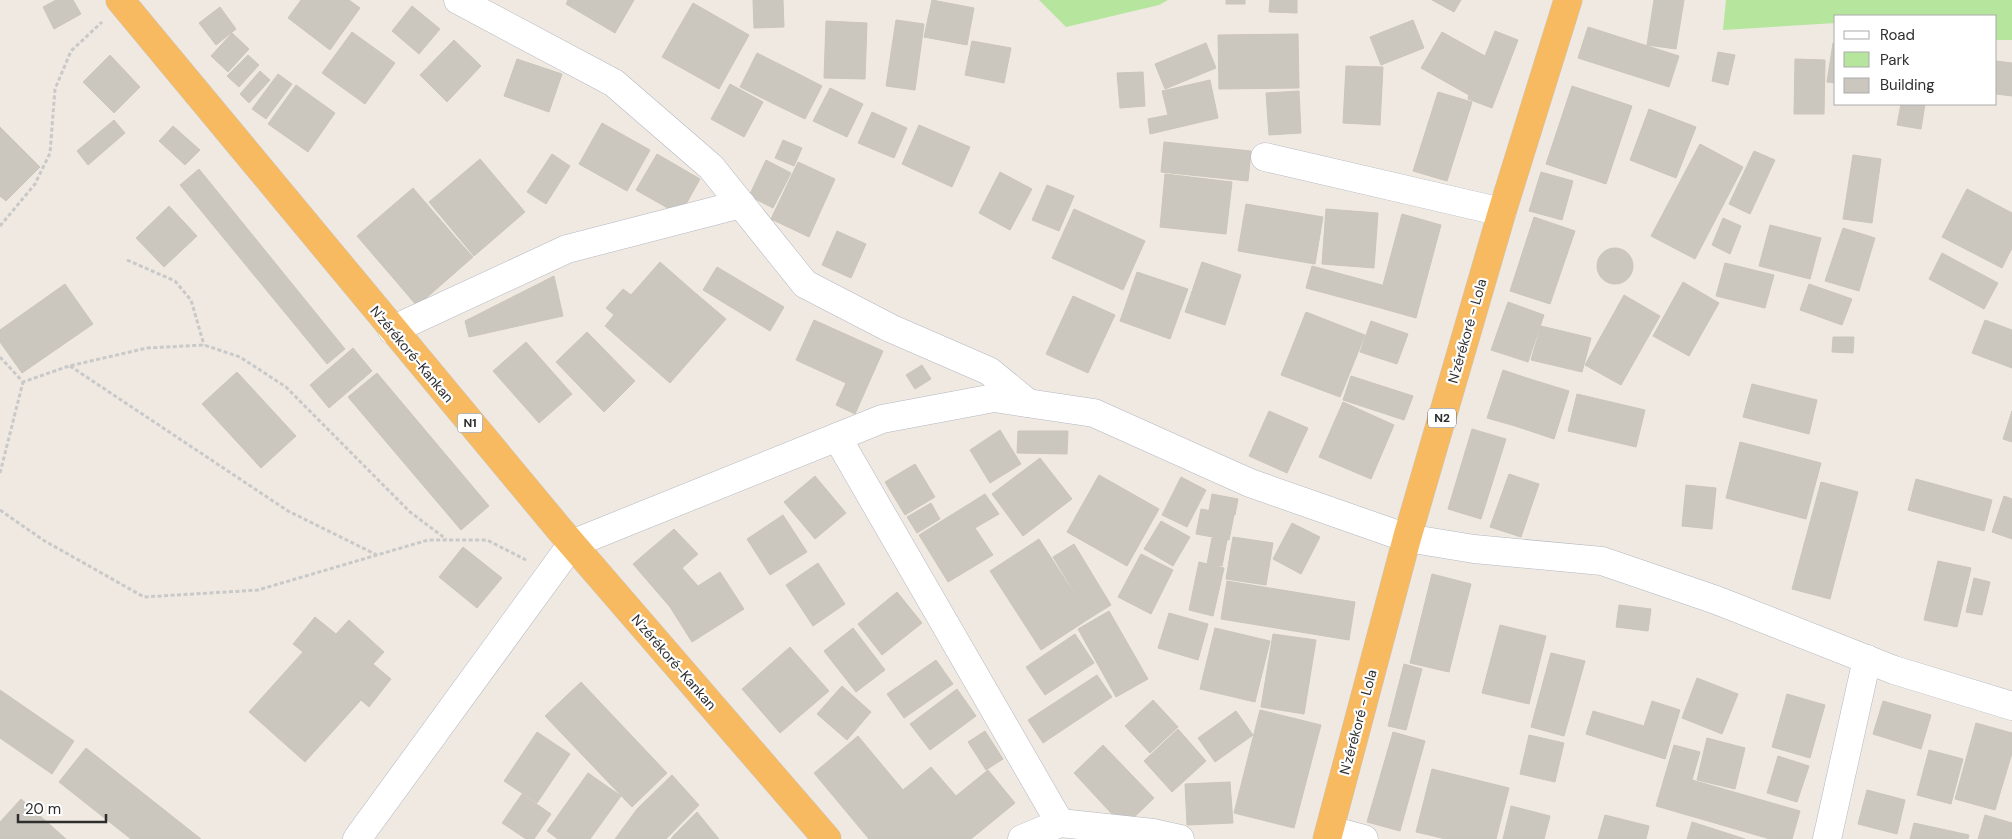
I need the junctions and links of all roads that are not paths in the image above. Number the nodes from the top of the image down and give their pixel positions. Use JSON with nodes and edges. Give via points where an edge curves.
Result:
{"nodes":[{"id":1,"x":458,"y":0,"type":"edge"},
{"id":2,"x":1568,"y":0,"type":"edge"},
{"id":3,"x":124,"y":1,"type":"edge"},
{"id":4,"x":1266,"y":157,"type":"dead end"},
{"id":5,"x":741,"y":204,"type":"junction"},
{"id":6,"x":1502,"y":212,"type":"junction"},
{"id":7,"x":392,"y":330,"type":"junction"},
{"id":8,"x":1029,"y":404,"type":"junction"},
{"id":9,"x":837,"y":437,"type":"junction"},
{"id":10,"x":1407,"y":538,"type":"junction"},
{"id":11,"x":572,"y":544,"type":"junction"},
{"id":12,"x":1867,"y":660,"type":"junction"},
{"id":13,"x":2012,"y":706,"type":"edge"},
{"id":14,"x":1060,"y":823,"type":"junction"},
{"id":15,"x":1329,"y":835,"type":"edge"},
{"id":16,"x":357,"y":839,"type":"edge"},
{"id":17,"x":827,"y":839,"type":"edge"},
{"id":18,"x":1022,"y":839,"type":"edge"},
{"id":19,"x":1180,"y":839,"type":"edge"},
{"id":20,"x":1364,"y":839,"type":"edge"},
{"id":21,"x":1826,"y":839,"type":"edge"}],
"edges":[{"from":1,"to":5,"type":"street","via":[[614,83],[711,167]]},
{"from":2,"to":6,"type":"highway","name":"N'zérékoré - Lola","number":"N2"},
{"from":3,"to":7,"type":"highway","name":"N'zérékoré-Kankan","number":"N1"},
{"from":4,"to":6,"type":"street"},
{"from":5,"to":7,"type":"street","via":[[567,249]]},
{"from":5,"to":8,"type":"street","via":[[805,284],[890,328],[989,371]]},
{"from":6,"to":10,"type":"highway","name":"N'zérékoré - Lola","number":"N2"},
{"from":7,"to":11,"type":"highway","name":"N'zérékoré-Kankan","number":"N1"},
{"from":8,"to":9,"type":"street","via":[[994,398],[882,419]]},
{"from":8,"to":10,"type":"street","via":[[1094,412],[1250,483]]},
{"from":9,"to":11,"type":"street"},
{"from":9,"to":14,"type":"street"},
{"from":10,"to":12,"type":"street","via":[[1474,550],[1602,561],[1716,600]]},
{"from":10,"to":15,"type":"highway","name":"N'zérékoré - Lola","number":"N2"},
{"from":11,"to":16,"type":"street"},
{"from":11,"to":17,"type":"highway","name":"N'zérékoré-Kankan","number":"N1"},
{"from":12,"to":13,"type":"street"},
{"from":12,"to":21,"type":"street"},
{"from":14,"to":18,"type":"street"},
{"from":14,"to":19,"type":"street"},
{"from":15,"to":20,"type":"street"}]}
